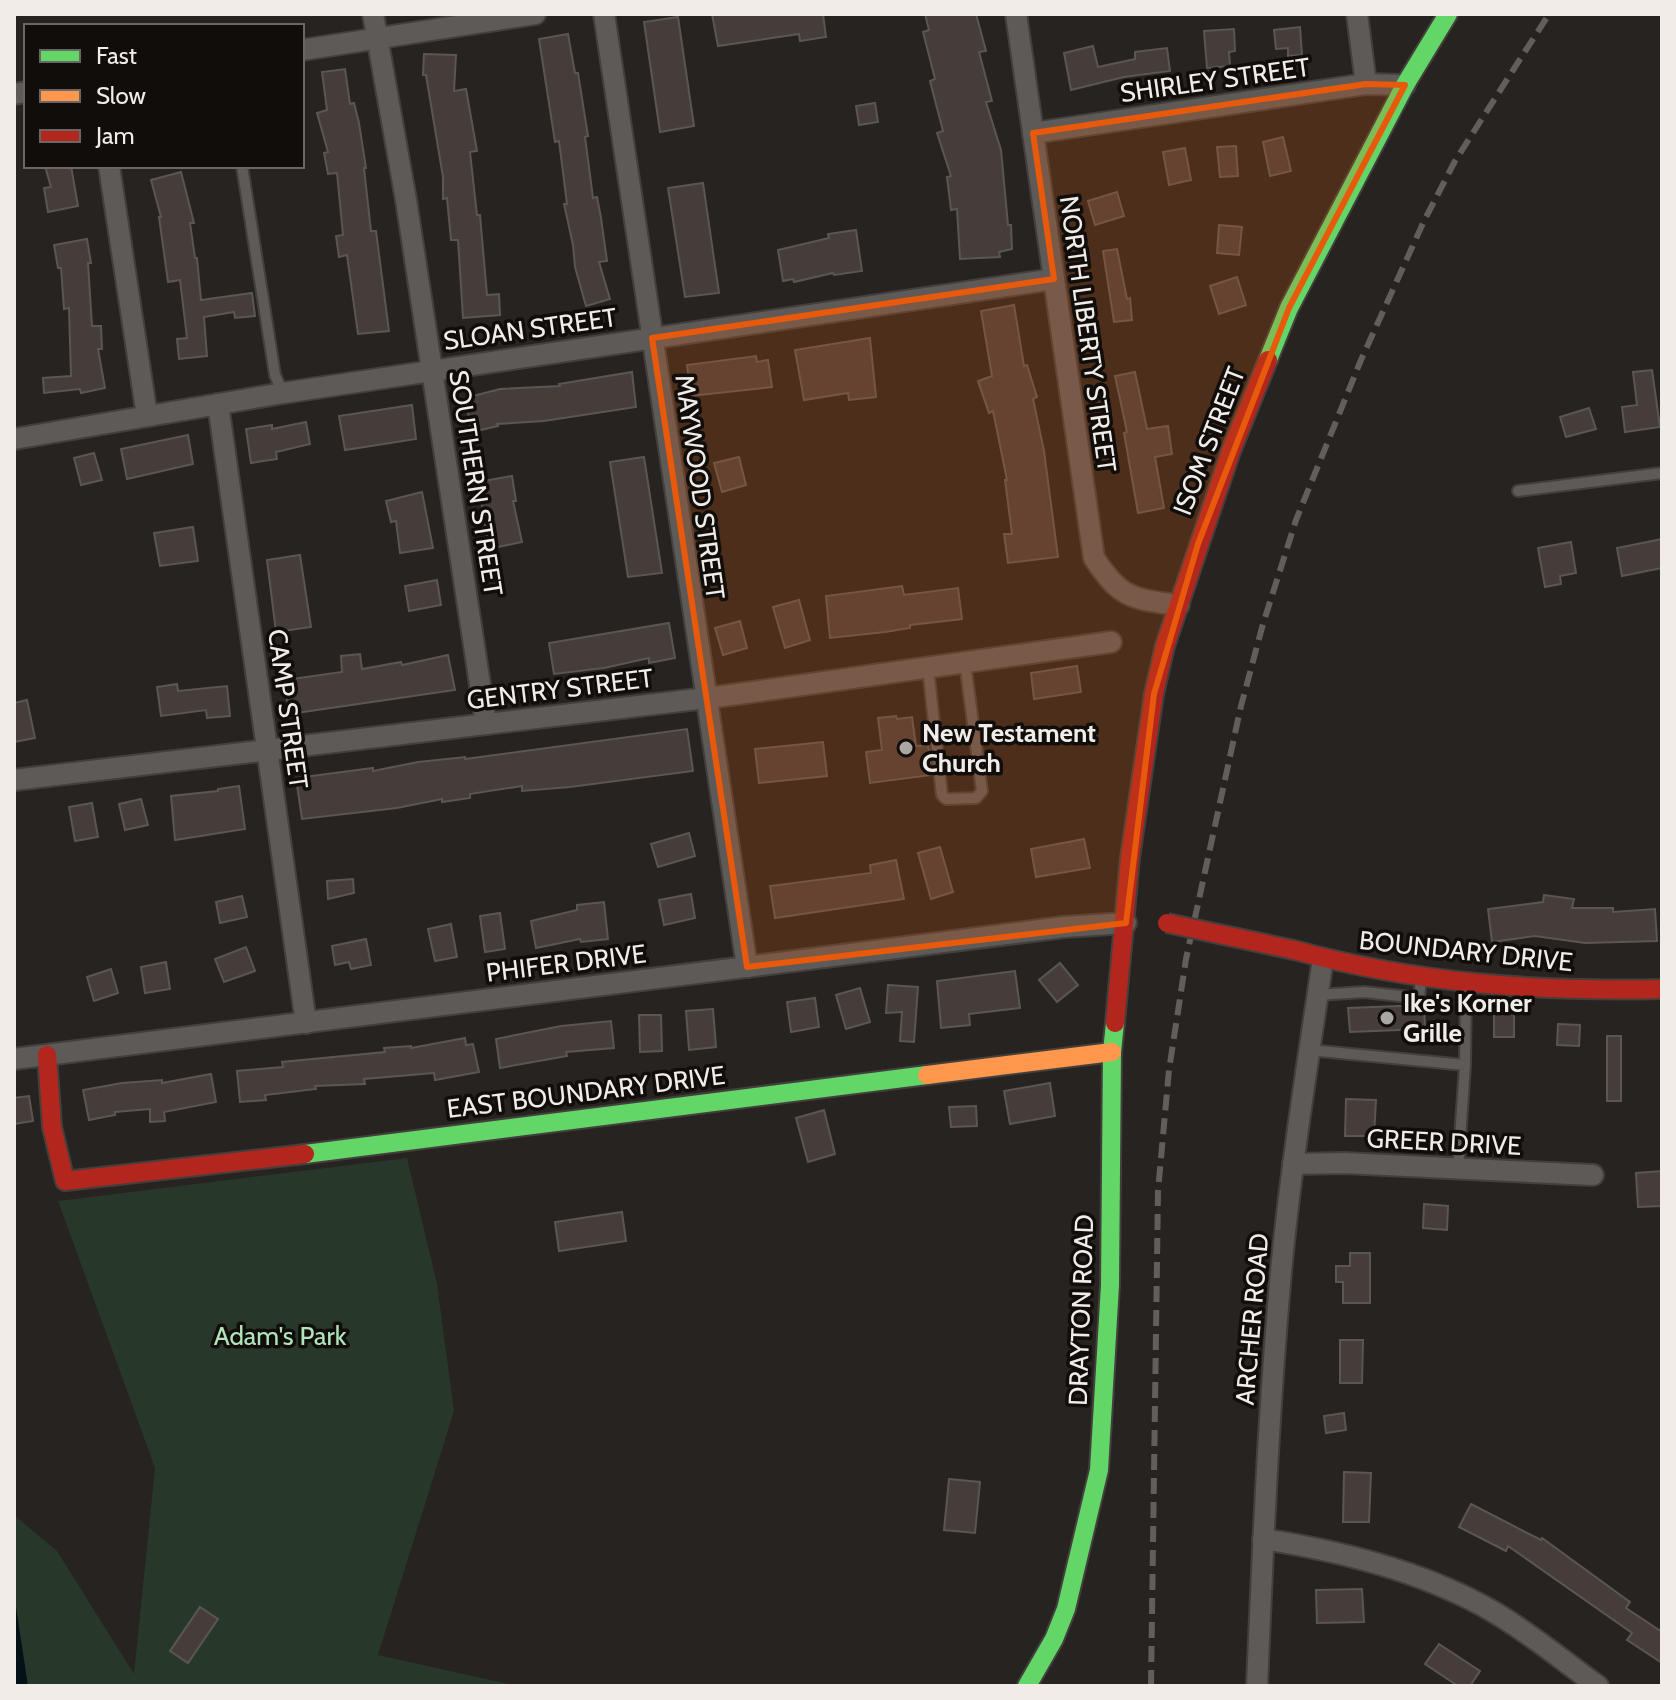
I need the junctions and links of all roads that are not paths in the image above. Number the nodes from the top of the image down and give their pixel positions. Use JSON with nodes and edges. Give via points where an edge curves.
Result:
{"nodes":[{"id":1,"x":373,"y":14,"type":"edge"},
{"id":2,"x":535,"y":14,"type":"edge"},
{"id":3,"x":604,"y":14,"type":"edge"},
{"id":4,"x":1016,"y":14,"type":"edge"},
{"id":5,"x":1357,"y":14,"type":"edge"},
{"id":6,"x":1448,"y":14,"type":"edge"},
{"id":7,"x":377,"y":38,"type":"junction"},
{"id":8,"x":304,"y":50,"type":"edge"},
{"id":9,"x":1366,"y":84,"type":"junction"},
{"id":10,"x":1405,"y":85,"type":"junction"},
{"id":11,"x":1033,"y":133,"type":"junction"},
{"id":12,"x":109,"y":168,"type":"edge"},
{"id":13,"x":242,"y":168,"type":"edge"},
{"id":14,"x":1054,"y":279,"type":"junction"},
{"id":15,"x":652,"y":338,"type":"junction"},
{"id":16,"x":433,"y":370,"type":"junction"},
{"id":17,"x":283,"y":393,"type":"junction"},
{"id":18,"x":218,"y":404,"type":"junction"},
{"id":19,"x":147,"y":416,"type":"junction"},
{"id":20,"x":14,"y":439,"type":"edge"},
{"id":21,"x":1662,"y":473,"type":"edge"},
{"id":22,"x":1518,"y":491,"type":"dead end"},
{"id":23,"x":1179,"y":605,"type":"junction"},
{"id":24,"x":1111,"y":642,"type":"dead end"},
{"id":25,"x":965,"y":663,"type":"junction"},
{"id":26,"x":928,"y":668,"type":"junction"},
{"id":27,"x":705,"y":698,"type":"junction"},
{"id":28,"x":486,"y":724,"type":"junction"},
{"id":29,"x":267,"y":751,"type":"junction"},
{"id":30,"x":14,"y":780,"type":"edge"},
{"id":31,"x":1147,"y":923,"type":"junction"},
{"id":32,"x":1323,"y":959,"type":"junction"},
{"id":33,"x":747,"y":967,"type":"junction"},
{"id":34,"x":1422,"y":977,"type":"junction"},
{"id":35,"x":1466,"y":982,"type":"junction"},
{"id":36,"x":1662,"y":989,"type":"edge"},
{"id":37,"x":1318,"y":995,"type":"junction"},
{"id":38,"x":306,"y":1023,"type":"junction"},
{"id":39,"x":1309,"y":1050,"type":"junction"},
{"id":40,"x":1112,"y":1052,"type":"junction"},
{"id":41,"x":47,"y":1055,"type":"junction"},
{"id":42,"x":14,"y":1059,"type":"edge"},
{"id":43,"x":1465,"y":1065,"type":"junction"},
{"id":44,"x":1293,"y":1164,"type":"junction"},
{"id":45,"x":1458,"y":1169,"type":"junction"},
{"id":46,"x":1593,"y":1175,"type":"dead end"},
{"id":47,"x":1263,"y":1539,"type":"junction"},
{"id":48,"x":1027,"y":1686,"type":"edge"},
{"id":49,"x":1257,"y":1686,"type":"edge"},
{"id":50,"x":1598,"y":1686,"type":"edge"}],
"edges":[{"from":1,"to":7,"type":"street","name":"SOUTHERN STREET"},
{"from":2,"to":7,"type":"street"},
{"from":3,"to":15,"type":"street","name":"MAYWOOD STREET"},
{"from":4,"to":11,"type":"street","name":"NORTH LIBERTY STREET"},
{"from":5,"to":9,"type":"street"},
{"from":6,"to":10,"type":"main road","name":"ISOM STREET"},
{"from":7,"to":8,"type":"street"},
{"from":7,"to":16,"type":"street","name":"SOUTHERN STREET"},
{"from":9,"to":10,"type":"street","name":"SHIRLEY STREET"},
{"from":9,"to":11,"type":"street","name":"SHIRLEY STREET"},
{"from":10,"to":23,"type":"main road","name":"ISOM STREET","via":[[1289,308],[1231,451]]},
{"from":11,"to":14,"type":"street","name":"NORTH LIBERTY STREET"},
{"from":12,"to":19,"type":"street"},
{"from":13,"to":17,"type":"lane","via":[[275,375]]},
{"from":14,"to":15,"type":"street","name":"SLOAN STREET"},
{"from":14,"to":23,"type":"street","name":"NORTH LIBERTY STREET","via":[[1094,558],[1111,583],[1137,600]]},
{"from":15,"to":16,"type":"street","name":"SLOAN STREET"},
{"from":15,"to":27,"type":"street","name":"MAYWOOD STREET"},
{"from":16,"to":17,"type":"street","name":"SLOAN STREET"},
{"from":16,"to":28,"type":"street","name":"SOUTHERN STREET"},
{"from":17,"to":18,"type":"street","name":"SLOAN STREET"},
{"from":18,"to":19,"type":"street","name":"SLOAN STREET"},
{"from":18,"to":29,"type":"street","name":"CAMP STREET"},
{"from":19,"to":20,"type":"street","name":"SLOAN STREET"},
{"from":21,"to":22,"type":"lane"},
{"from":23,"to":31,"type":"main road","name":"ISOM STREET","via":[[1154,694],[1130,858]]},
{"from":24,"to":25,"type":"street","name":"GENTRY STREET"},
{"from":25,"to":26,"type":"street","name":"GENTRY STREET"},
{"from":25,"to":26,"type":"lane","via":[[982,791],[976,798],[942,795]]},
{"from":26,"to":27,"type":"street","name":"GENTRY STREET"},
{"from":27,"to":28,"type":"street","name":"GENTRY STREET"},
{"from":27,"to":33,"type":"street","name":"MAYWOOD STREET"},
{"from":28,"to":29,"type":"street","name":"GENTRY STREET"},
{"from":29,"to":30,"type":"street","name":"GENTRY STREET"},
{"from":29,"to":38,"type":"street","name":"CAMP STREET"},
{"from":31,"to":32,"type":"main road","name":"BOUNDARY DRIVE","bridge":true},
{"from":31,"to":33,"type":"street","name":"PHIFER DRIVE","via":[[1064,927]]},
{"from":31,"to":40,"type":"main road","name":"DRAYTON ROAD"},
{"from":32,"to":34,"type":"main road","name":"BOUNDARY DRIVE"},
{"from":32,"to":37,"type":"street","name":"ARCHER ROAD"},
{"from":33,"to":38,"type":"street","name":"PHIFER DRIVE"},
{"from":34,"to":35,"type":"main road","name":"BOUNDARY DRIVE"},
{"from":34,"to":37,"type":"lane","via":[[1419,998],[1364,992]]},
{"from":35,"to":36,"type":"main road","name":"BOUNDARY DRIVE","via":[[1562,990]]},
{"from":35,"to":43,"type":"lane"},
{"from":37,"to":39,"type":"street","name":"ARCHER ROAD"},
{"from":38,"to":41,"type":"street","name":"PHIFER DRIVE"},
{"from":39,"to":43,"type":"lane"},
{"from":39,"to":44,"type":"street","name":"ARCHER ROAD"},
{"from":40,"to":41,"type":"main road","name":"EAST BOUNDARY DRIVE","via":[[65,1181],[52,1127]]},
{"from":40,"to":48,"type":"main road","name":"DRAYTON ROAD","via":[[1110,1285],[1099,1470],[1066,1609]]},
{"from":41,"to":42,"type":"street","name":"PHIFER DRIVE"},
{"from":43,"to":45,"type":"lane"},
{"from":44,"to":45,"type":"street","name":"GREER DRIVE"},
{"from":44,"to":47,"type":"street","name":"ARCHER ROAD","via":[[1274,1351]]},
{"from":45,"to":46,"type":"street","name":"GREER DRIVE"},
{"from":47,"to":49,"type":"street","name":"ARCHER ROAD"},
{"from":47,"to":50,"type":"street","via":[[1371,1563],[1460,1594]]}]}
